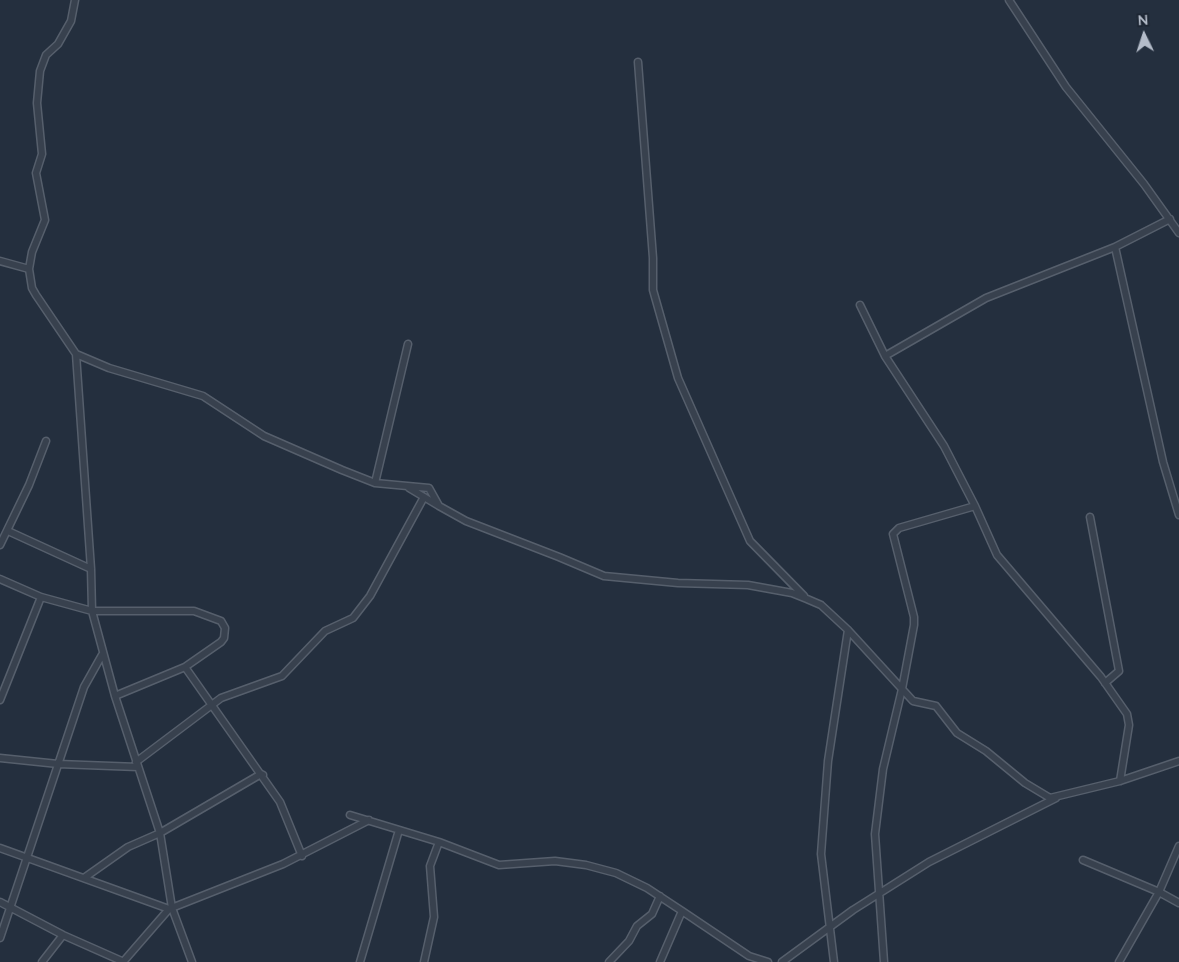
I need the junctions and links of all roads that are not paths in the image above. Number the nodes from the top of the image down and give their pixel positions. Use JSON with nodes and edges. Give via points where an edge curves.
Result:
{"nodes":[{"id":1,"x":76,"y":0,"type":"edge"},
{"id":2,"x":1009,"y":0,"type":"edge"},
{"id":3,"x":638,"y":62,"type":"dead end"},
{"id":4,"x":1170,"y":219,"type":"junction"},
{"id":5,"x":1179,"y":233,"type":"edge"},
{"id":6,"x":1115,"y":247,"type":"junction"},
{"id":7,"x":0,"y":261,"type":"edge"},
{"id":8,"x":29,"y":269,"type":"junction"},
{"id":9,"x":860,"y":305,"type":"dead end"},
{"id":10,"x":408,"y":344,"type":"dead end"},
{"id":11,"x":76,"y":354,"type":"junction"},
{"id":12,"x":885,"y":356,"type":"junction"},
{"id":13,"x":46,"y":441,"type":"dead end"},
{"id":14,"x":375,"y":483,"type":"junction"},
{"id":15,"x":408,"y":488,"type":"junction"},
{"id":16,"x":424,"y":497,"type":"junction"},
{"id":17,"x":439,"y":506,"type":"junction"},
{"id":18,"x":976,"y":506,"type":"junction"},
{"id":19,"x":1179,"y":514,"type":"edge"},
{"id":20,"x":1090,"y":517,"type":"dead end"},
{"id":21,"x":8,"y":530,"type":"junction"},
{"id":22,"x":0,"y":545,"type":"edge"},
{"id":23,"x":92,"y":569,"type":"junction"},
{"id":24,"x":0,"y":579,"type":"edge"},
{"id":25,"x":41,"y":597,"type":"junction"},
{"id":26,"x":807,"y":599,"type":"junction"},
{"id":27,"x":92,"y":611,"type":"junction"},
{"id":28,"x":848,"y":630,"type":"junction"},
{"id":29,"x":102,"y":654,"type":"junction"},
{"id":30,"x":185,"y":667,"type":"junction"},
{"id":31,"x":1105,"y":683,"type":"junction"},
{"id":32,"x":902,"y":689,"type":"junction"},
{"id":33,"x":115,"y":696,"type":"junction"},
{"id":34,"x":0,"y":700,"type":"edge"},
{"id":35,"x":211,"y":704,"type":"junction"},
{"id":36,"x":0,"y":758,"type":"edge"},
{"id":37,"x":1179,"y":761,"type":"edge"},
{"id":38,"x":58,"y":764,"type":"junction"},
{"id":39,"x":137,"y":764,"type":"junction"},
{"id":40,"x":263,"y":774,"type":"junction"},
{"id":41,"x":1120,"y":781,"type":"junction"},
{"id":42,"x":1057,"y":797,"type":"junction"},
{"id":43,"x":350,"y":815,"type":"dead end"},
{"id":44,"x":369,"y":820,"type":"junction"},
{"id":45,"x":399,"y":830,"type":"junction"},
{"id":46,"x":160,"y":832,"type":"junction"},
{"id":47,"x":439,"y":842,"type":"junction"},
{"id":48,"x":1179,"y":846,"type":"edge"},
{"id":49,"x":0,"y":848,"type":"edge"},
{"id":50,"x":29,"y":856,"type":"junction"},
{"id":51,"x":302,"y":856,"type":"junction"},
{"id":52,"x":1083,"y":860,"type":"dead end"},
{"id":53,"x":84,"y":878,"type":"junction"},
{"id":54,"x":880,"y":892,"type":"junction"},
{"id":55,"x":1159,"y":892,"type":"junction"},
{"id":56,"x":660,"y":896,"type":"junction"},
{"id":57,"x":0,"y":902,"type":"edge"},
{"id":58,"x":1179,"y":903,"type":"edge"},
{"id":59,"x":11,"y":907,"type":"junction"},
{"id":60,"x":170,"y":908,"type":"junction"},
{"id":61,"x":682,"y":911,"type":"junction"},
{"id":62,"x":830,"y":926,"type":"junction"},
{"id":63,"x":63,"y":935,"type":"junction"},
{"id":64,"x":0,"y":938,"type":"edge"},
{"id":65,"x":42,"y":962,"type":"edge"},
{"id":66,"x":123,"y":962,"type":"edge"},
{"id":67,"x":192,"y":962,"type":"edge"},
{"id":68,"x":360,"y":962,"type":"edge"},
{"id":69,"x":424,"y":962,"type":"edge"},
{"id":70,"x":609,"y":962,"type":"edge"},
{"id":71,"x":660,"y":962,"type":"edge"},
{"id":72,"x":768,"y":962,"type":"edge"},
{"id":73,"x":782,"y":962,"type":"edge"},
{"id":74,"x":834,"y":962,"type":"edge"},
{"id":75,"x":884,"y":962,"type":"edge"},
{"id":76,"x":1119,"y":962,"type":"edge"}],
"edges":[{"from":1,"to":8,"type":"street","via":[[71,21],[58,44],[46,54],[40,71],[37,103],[42,148],[36,173],[44,220]]},
{"from":2,"to":4,"type":"street","via":[[1066,87]]},
{"from":3,"to":26,"type":"street","via":[[653,290],[678,378],[750,541]]},
{"from":4,"to":5,"type":"street"},
{"from":4,"to":6,"type":"street"},
{"from":6,"to":12,"type":"street","via":[[986,298]]},
{"from":6,"to":19,"type":"street","via":[[1163,462]]},
{"from":7,"to":8,"type":"street"},
{"from":8,"to":11,"type":"street","via":[[32,288]]},
{"from":9,"to":12,"type":"street"},
{"from":10,"to":14,"type":"street"},
{"from":11,"to":14,"type":"street","via":[[109,368],[203,396],[264,436]]},
{"from":11,"to":23,"type":"street"},
{"from":12,"to":18,"type":"street","via":[[944,446]]},
{"from":13,"to":21,"type":"street"},
{"from":14,"to":15,"type":"street"},
{"from":15,"to":16,"type":"street"},
{"from":15,"to":17,"type":"street","via":[[429,488]]},
{"from":16,"to":17,"type":"street"},
{"from":16,"to":35,"type":"street","via":[[370,596],[353,618],[325,631],[282,676],[227,695]]},
{"from":17,"to":26,"type":"street","via":[[501,536],[560,556],[609,578],[748,585]]},
{"from":18,"to":31,"type":"street","via":[[997,555]]},
{"from":18,"to":32,"type":"street","via":[[899,528],[893,534],[914,617]]},
{"from":20,"to":31,"type":"street","via":[[1119,671]]},
{"from":21,"to":22,"type":"street"},
{"from":21,"to":23,"type":"street"},
{"from":23,"to":27,"type":"street"},
{"from":24,"to":25,"type":"street"},
{"from":25,"to":27,"type":"street"},
{"from":25,"to":34,"type":"street"},
{"from":26,"to":28,"type":"street","via":[[821,606]]},
{"from":27,"to":29,"type":"street"},
{"from":27,"to":30,"type":"street","via":[[194,611],[221,621],[225,628],[224,638]]},
{"from":28,"to":32,"type":"street"},
{"from":28,"to":62,"type":"street","via":[[828,761],[821,854]]},
{"from":29,"to":33,"type":"street"},
{"from":29,"to":38,"type":"street","via":[[84,687]]},
{"from":30,"to":33,"type":"street"},
{"from":30,"to":35,"type":"street"},
{"from":31,"to":41,"type":"street","via":[[1127,714],[1129,725]]},
{"from":32,"to":42,"type":"street","via":[[917,703],[936,706],[957,733],[1038,791],[1050,798]]},
{"from":32,"to":54,"type":"street","via":[[882,769],[876,834]]},
{"from":33,"to":39,"type":"street"},
{"from":35,"to":39,"type":"street"},
{"from":35,"to":40,"type":"street"},
{"from":36,"to":38,"type":"street"},
{"from":37,"to":41,"type":"street"},
{"from":38,"to":39,"type":"street"},
{"from":38,"to":50,"type":"street"},
{"from":39,"to":46,"type":"street"},
{"from":40,"to":46,"type":"street"},
{"from":40,"to":51,"type":"street","via":[[280,802]]},
{"from":41,"to":42,"type":"street"},
{"from":42,"to":54,"type":"street","via":[[929,862]]},
{"from":43,"to":44,"type":"street"},
{"from":44,"to":45,"type":"street"},
{"from":44,"to":51,"type":"street"},
{"from":45,"to":47,"type":"street"},
{"from":45,"to":68,"type":"street"},
{"from":46,"to":53,"type":"street","via":[[128,847]]},
{"from":46,"to":60,"type":"street"},
{"from":47,"to":56,"type":"street","via":[[499,865],[554,861],[586,865],[621,875]]},
{"from":47,"to":69,"type":"street","via":[[430,866],[434,916]]},
{"from":48,"to":55,"type":"street"},
{"from":49,"to":50,"type":"street"},
{"from":50,"to":53,"type":"street"},
{"from":50,"to":59,"type":"street"},
{"from":51,"to":60,"type":"street"},
{"from":52,"to":55,"type":"street"},
{"from":53,"to":60,"type":"street"},
{"from":54,"to":62,"type":"street"},
{"from":54,"to":75,"type":"street"},
{"from":55,"to":58,"type":"street"},
{"from":55,"to":76,"type":"street"},
{"from":56,"to":61,"type":"street"},
{"from":56,"to":70,"type":"street","via":[[652,914],[637,926]]},
{"from":57,"to":59,"type":"street"},
{"from":59,"to":63,"type":"street"},
{"from":59,"to":64,"type":"street"},
{"from":60,"to":66,"type":"street"},
{"from":60,"to":67,"type":"street"},
{"from":61,"to":71,"type":"street"},
{"from":61,"to":72,"type":"street","via":[[749,956]]},
{"from":62,"to":73,"type":"street"},
{"from":62,"to":74,"type":"street"},
{"from":63,"to":65,"type":"street"},
{"from":63,"to":66,"type":"street"}]}
